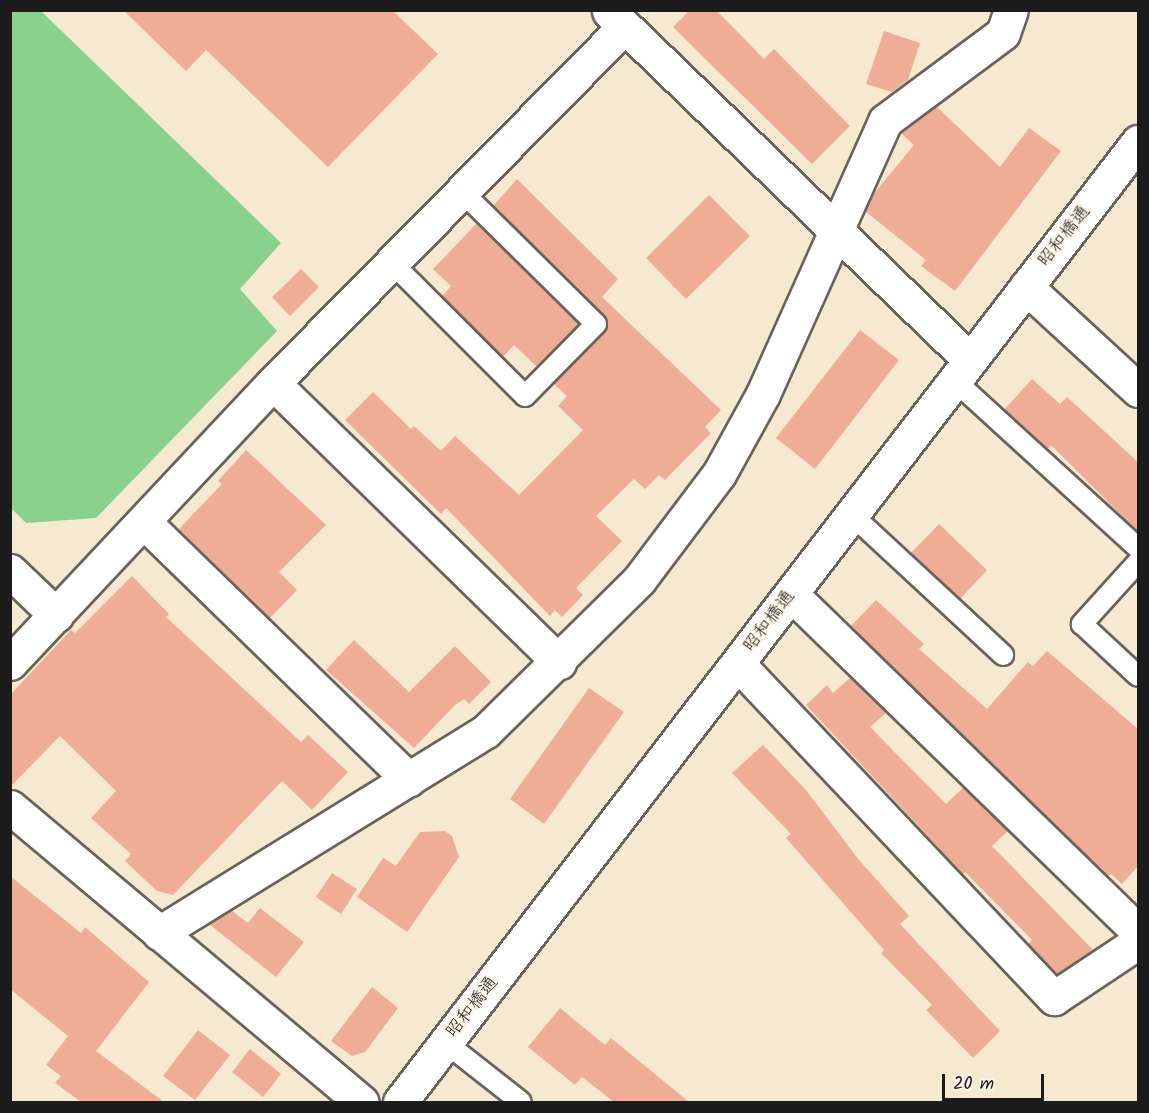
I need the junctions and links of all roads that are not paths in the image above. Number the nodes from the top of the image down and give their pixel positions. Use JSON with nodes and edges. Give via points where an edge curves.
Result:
{"nodes":[{"id":1,"x":1011,"y":10,"type":"edge"},
{"id":2,"x":616,"y":18,"type":"edge"},
{"id":3,"x":1138,"y":142,"type":"edge"},
{"id":4,"x":462,"y":192,"type":"junction"},
{"id":5,"x":836,"y":230,"type":"junction"},
{"id":6,"x":392,"y":263,"type":"junction"},
{"id":7,"x":1026,"y":287,"type":"junction"},
{"id":8,"x":962,"y":370,"type":"junction"},
{"id":9,"x":273,"y":383,"type":"junction"},
{"id":10,"x":1138,"y":390,"type":"edge"},
{"id":11,"x":852,"y":515,"type":"junction"},
{"id":12,"x":145,"y":523,"type":"junction"},
{"id":13,"x":1138,"y":548,"type":"edge"},
{"id":14,"x":1138,"y":562,"type":"edge"},
{"id":15,"x":10,"y":571,"type":"edge"},
{"id":16,"x":791,"y":594,"type":"junction"},
{"id":17,"x":56,"y":615,"type":"junction"},
{"id":18,"x":1003,"y":655,"type":"dead end"},
{"id":19,"x":559,"y":662,"type":"junction"},
{"id":20,"x":10,"y":663,"type":"edge"},
{"id":21,"x":738,"y":664,"type":"junction"},
{"id":22,"x":1138,"y":676,"type":"edge"},
{"id":23,"x":409,"y":780,"type":"junction"},
{"id":24,"x":10,"y":807,"type":"edge"},
{"id":25,"x":1138,"y":931,"type":"edge"},
{"id":26,"x":159,"y":933,"type":"junction"},
{"id":27,"x":1138,"y":942,"type":"edge"},
{"id":28,"x":446,"y":1043,"type":"junction"},
{"id":29,"x":361,"y":1102,"type":"edge"},
{"id":30,"x":400,"y":1102,"type":"edge"},
{"id":31,"x":521,"y":1102,"type":"edge"}],
"edges":[{"from":1,"to":5,"type":"street","via":[[1003,33],[885,121]]},
{"from":2,"to":4,"type":"street"},
{"from":2,"to":5,"type":"street"},
{"from":3,"to":7,"type":"street","name":"昭和橋通"},
{"from":4,"to":6,"type":"street"},
{"from":4,"to":6,"type":"lane","via":[[596,324],[533,388],[525,396]]},
{"from":5,"to":8,"type":"street"},
{"from":5,"to":19,"type":"street","via":[[763,394],[719,474],[639,580]]},
{"from":6,"to":9,"type":"street"},
{"from":7,"to":8,"type":"street","name":"昭和橋通"},
{"from":7,"to":10,"type":"street"},
{"from":8,"to":11,"type":"street","name":"昭和橋通"},
{"from":8,"to":13,"type":"lane"},
{"from":9,"to":12,"type":"street"},
{"from":9,"to":19,"type":"street"},
{"from":11,"to":16,"type":"street","name":"昭和橋通"},
{"from":11,"to":18,"type":"lane"},
{"from":12,"to":17,"type":"street"},
{"from":12,"to":23,"type":"street"},
{"from":14,"to":22,"type":"lane","via":[[1082,624]]},
{"from":15,"to":17,"type":"street"},
{"from":16,"to":21,"type":"street","name":"昭和橋通"},
{"from":16,"to":25,"type":"street"},
{"from":17,"to":20,"type":"street"},
{"from":19,"to":23,"type":"street","via":[[486,731]]},
{"from":21,"to":27,"type":"street","via":[[1054,998]]},
{"from":21,"to":28,"type":"street","name":"昭和橋通"},
{"from":23,"to":26,"type":"street"},
{"from":24,"to":26,"type":"street"},
{"from":26,"to":29,"type":"street"},
{"from":28,"to":30,"type":"street","name":"昭和橋通"},
{"from":28,"to":31,"type":"lane"}]}
